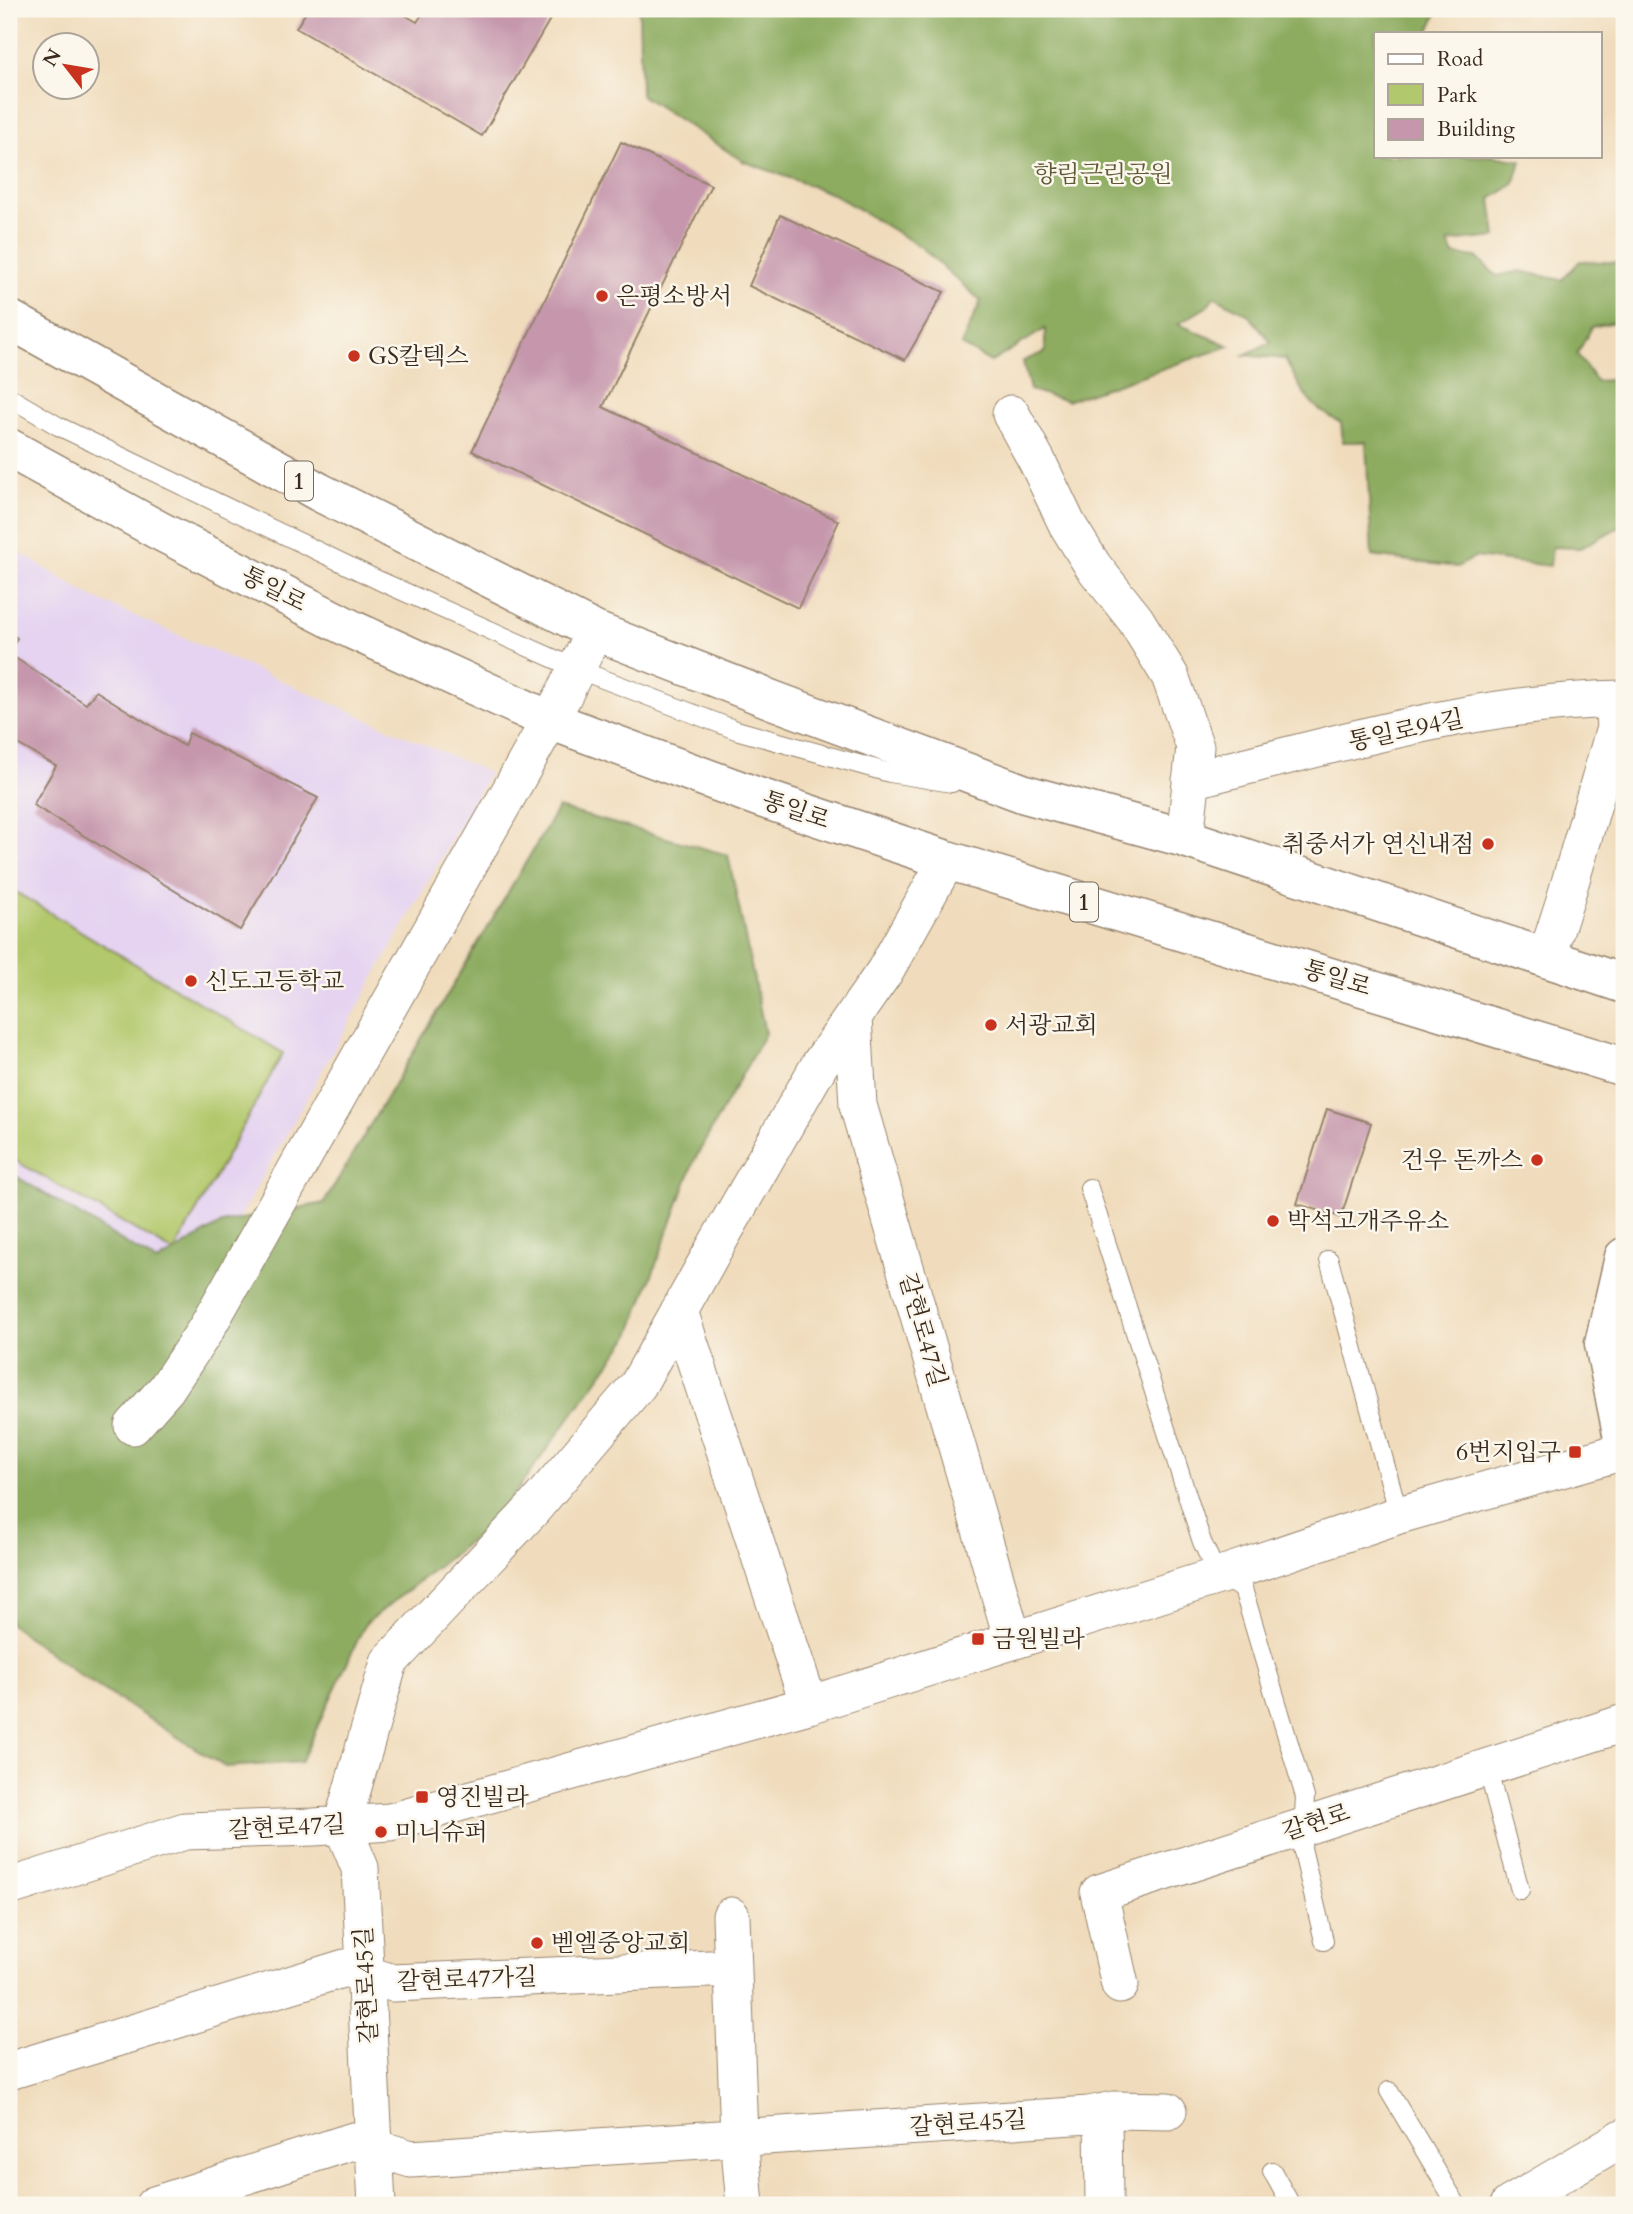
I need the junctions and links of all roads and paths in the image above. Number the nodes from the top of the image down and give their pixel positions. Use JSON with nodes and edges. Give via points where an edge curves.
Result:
{"nodes":[{"id":1,"x":9,"y":319,"type":"edge"},
{"id":2,"x":9,"y":397,"type":"edge"},
{"id":3,"x":1011,"y":414,"type":"dead end"},
{"id":4,"x":9,"y":448,"type":"edge"},
{"id":5,"x":595,"y":631,"type":"junction"},
{"id":6,"x":577,"y":668,"type":"junction"},
{"id":7,"x":1619,"y":700,"type":"edge"},
{"id":8,"x":549,"y":720,"type":"junction"},
{"id":9,"x":1191,"y":780,"type":"junction"},
{"id":10,"x":1612,"y":781,"type":"edge"},
{"id":11,"x":1025,"y":794,"type":"junction"},
{"id":12,"x":1185,"y":838,"type":"junction"},
{"id":13,"x":947,"y":860,"type":"junction"},
{"id":14,"x":1546,"y":959,"type":"junction"},
{"id":15,"x":1624,"y":984,"type":"edge"},
{"id":16,"x":852,"y":1017,"type":"junction"},
{"id":17,"x":1624,"y":1067,"type":"edge"},
{"id":18,"x":1089,"y":1188,"type":"dead end"},
{"id":19,"x":1624,"y":1257,"type":"edge"},
{"id":20,"x":1329,"y":1260,"type":"dead end"},
{"id":21,"x":679,"y":1311,"type":"junction"},
{"id":22,"x":133,"y":1426,"type":"dead end"},
{"id":23,"x":1624,"y":1443,"type":"edge"},
{"id":24,"x":1624,"y":1451,"type":"edge"},
{"id":25,"x":1399,"y":1515,"type":"junction"},
{"id":26,"x":1218,"y":1576,"type":"junction"},
{"id":27,"x":1013,"y":1640,"type":"junction"},
{"id":28,"x":809,"y":1704,"type":"junction"},
{"id":29,"x":1624,"y":1723,"type":"edge"},
{"id":30,"x":1487,"y":1767,"type":"junction"},
{"id":31,"x":342,"y":1825,"type":"junction"},
{"id":32,"x":1304,"y":1826,"type":"junction"},
{"id":33,"x":9,"y":1887,"type":"edge"},
{"id":34,"x":1520,"y":1890,"type":"dead end"},
{"id":35,"x":731,"y":1916,"type":"dead end"},
{"id":36,"x":1324,"y":1941,"type":"dead end"},
{"id":37,"x":732,"y":1968,"type":"junction"},
{"id":38,"x":365,"y":1975,"type":"junction"},
{"id":39,"x":1120,"y":1985,"type":"dead end"},
{"id":40,"x":9,"y":2070,"type":"edge"},
{"id":41,"x":1389,"y":2091,"type":"dead end"},
{"id":42,"x":1168,"y":2111,"type":"dead end"},
{"id":43,"x":1103,"y":2112,"type":"junction"},
{"id":44,"x":739,"y":2137,"type":"junction"},
{"id":45,"x":1624,"y":2137,"type":"edge"},
{"id":46,"x":374,"y":2148,"type":"junction"},
{"id":47,"x":1272,"y":2171,"type":"dead end"},
{"id":48,"x":154,"y":2205,"type":"edge"},
{"id":49,"x":377,"y":2205,"type":"edge"},
{"id":50,"x":745,"y":2205,"type":"edge"},
{"id":51,"x":1104,"y":2205,"type":"edge"},
{"id":52,"x":1291,"y":2205,"type":"edge"},
{"id":53,"x":1457,"y":2205,"type":"edge"},
{"id":54,"x":1509,"y":2205,"type":"edge"}],
"edges":[{"from":1,"to":5,"type":"main road","number":"1","via":[[319,492]]},
{"from":2,"to":6,"type":"lane","via":[[58,426],[380,581]]},
{"from":3,"to":9,"type":"street","via":[[1067,524],[1170,676],[1195,747]]},
{"from":4,"to":8,"type":"main road","name":"통일로","number":"1","via":[[353,630]]},
{"from":5,"to":6,"type":"street"},
{"from":5,"to":11,"type":"main road","number":"1"},
{"from":6,"to":8,"type":"street"},
{"from":6,"to":11,"type":"lane","via":[[736,730],[785,744],[890,773]]},
{"from":7,"to":9,"type":"street","name":"통일로94길","via":[[1568,701],[1420,724]]},
{"from":7,"to":10,"type":"street"},
{"from":8,"to":13,"type":"main road","name":"통일로","number":"1"},
{"from":8,"to":22,"type":"street","via":[[206,1329],[166,1389]]},
{"from":9,"to":12,"type":"street"},
{"from":10,"to":14,"type":"street"},
{"from":11,"to":12,"type":"main road","number":"1"},
{"from":12,"to":14,"type":"main road","number":"1"},
{"from":13,"to":16,"type":"street","via":[[885,971]]},
{"from":13,"to":17,"type":"main road","name":"통일로","number":"1"},
{"from":14,"to":15,"type":"main road","number":"1"},
{"from":16,"to":21,"type":"street"},
{"from":16,"to":27,"type":"street","name":"갈현로47길","via":[[858,1105]]},
{"from":18,"to":26,"type":"lane","via":[[1202,1542]]},
{"from":19,"to":23,"type":"main road","via":[[1604,1344]]},
{"from":20,"to":25,"type":"lane"},
{"from":21,"to":28,"type":"street"},
{"from":21,"to":31,"type":"street","via":[[638,1385],[532,1510],[389,1662]]},
{"from":24,"to":25,"type":"street","name":"갈현로47길"},
{"from":25,"to":26,"type":"street","name":"갈현로47길"},
{"from":26,"to":27,"type":"street","name":"갈현로47길"},
{"from":26,"to":32,"type":"lane","via":[[1243,1590],[1305,1797]]},
{"from":27,"to":28,"type":"street","name":"갈현로47길"},
{"from":28,"to":31,"type":"street","name":"갈현로47길","via":[[390,1822]]},
{"from":29,"to":30,"type":"street","name":"갈현로"},
{"from":30,"to":32,"type":"street","name":"갈현로"},
{"from":30,"to":34,"type":"lane"},
{"from":31,"to":33,"type":"street","name":"갈현로47길","via":[[185,1831]]},
{"from":31,"to":38,"type":"street","name":"갈현로45길","via":[[360,1868]]},
{"from":32,"to":36,"type":"lane","via":[[1302,1848]]},
{"from":32,"to":39,"type":"street","name":"갈현로","via":[[1099,1892]]},
{"from":35,"to":37,"type":"street"},
{"from":37,"to":38,"type":"street","name":"갈현로47가길","via":[[393,1983]]},
{"from":37,"to":44,"type":"street"},
{"from":38,"to":40,"type":"street","name":"갈현로47가길","via":[[345,1968]]},
{"from":38,"to":46,"type":"street","name":"갈현로45길"},
{"from":41,"to":53,"type":"lane"},
{"from":42,"to":43,"type":"street","name":"갈현로45길"},
{"from":43,"to":44,"type":"street","name":"갈현로45길"},
{"from":43,"to":51,"type":"street"},
{"from":44,"to":46,"type":"street","name":"갈현로45길","via":[[411,2159]]},
{"from":44,"to":50,"type":"street"},
{"from":45,"to":54,"type":"street"},
{"from":46,"to":48,"type":"street","name":"갈현로45길","via":[[353,2141]]},
{"from":46,"to":49,"type":"street"},
{"from":47,"to":52,"type":"lane"}]}
